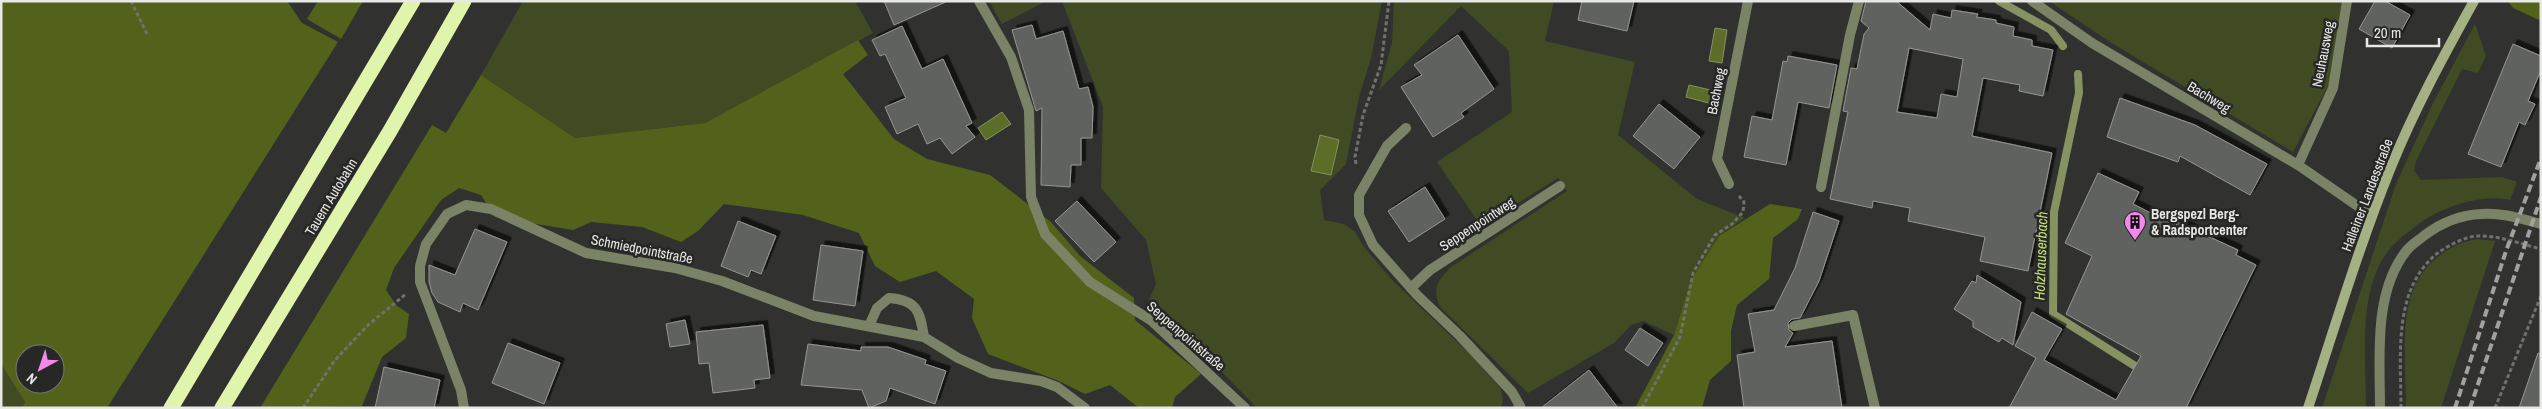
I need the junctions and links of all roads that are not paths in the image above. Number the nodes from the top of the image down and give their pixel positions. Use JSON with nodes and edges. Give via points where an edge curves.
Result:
{"nodes":[{"id":1,"x":412,"y":1,"type":"edge"},
{"id":2,"x":464,"y":1,"type":"edge"},
{"id":3,"x":979,"y":1,"type":"edge"},
{"id":4,"x":1748,"y":1,"type":"edge"},
{"id":5,"x":1859,"y":1,"type":"edge"},
{"id":6,"x":2032,"y":1,"type":"edge"},
{"id":7,"x":2347,"y":1,"type":"edge"},
{"id":8,"x":2474,"y":1,"type":"edge"},
{"id":9,"x":1406,"y":128,"type":"dead end"},
{"id":10,"x":2298,"y":165,"type":"junction"},
{"id":11,"x":1729,"y":184,"type":"road end"},
{"id":12,"x":1560,"y":186,"type":"dead end"},
{"id":13,"x":1821,"y":187,"type":"dead end"},
{"id":14,"x":2372,"y":216,"type":"junction"},
{"id":15,"x":2541,"y":224,"type":"edge"},
{"id":16,"x":1411,"y":288,"type":"junction"},
{"id":17,"x":869,"y":326,"type":"junction"},
{"id":18,"x":1794,"y":326,"type":"dead end"},
{"id":19,"x":924,"y":337,"type":"junction"},
{"id":20,"x":171,"y":408,"type":"edge"},
{"id":21,"x":222,"y":408,"type":"edge"},
{"id":22,"x":464,"y":408,"type":"edge"},
{"id":23,"x":1084,"y":408,"type":"edge"},
{"id":24,"x":1245,"y":408,"type":"edge"},
{"id":25,"x":1518,"y":408,"type":"edge"},
{"id":26,"x":1875,"y":408,"type":"edge"},
{"id":27,"x":2308,"y":408,"type":"edge"},
{"id":28,"x":2380,"y":408,"type":"edge"}],
"edges":[{"from":1,"to":20,"type":"highway"},
{"from":2,"to":21,"type":"highway","name":"Tauern Autobahn","via":[[390,131]]},
{"from":3,"to":24,"type":"street","name":"Seppenpointstraße","via":[[1011,58],[1029,110],[1031,197],[1044,234],[1090,282],[1152,321]]},
{"from":4,"to":11,"type":"street","name":"Bachweg","via":[[1717,159]]},
{"from":5,"to":13,"type":"street"},
{"from":6,"to":10,"type":"street","name":"Bachweg","via":[[2092,43]]},
{"from":7,"to":10,"type":"street","name":"Neuhausweg","via":[[2333,88]]},
{"from":8,"to":14,"type":"main road","name":"Halleiner Landesstraße","via":[[2418,105]]},
{"from":9,"to":16,"type":"street","via":[[1387,146],[1359,195],[1359,215],[1373,245]]},
{"from":10,"to":14,"type":"street","name":"Bachweg"},
{"from":12,"to":16,"type":"street","name":"Seppenpointweg","via":[[1430,270]]},
{"from":14,"to":27,"type":"main road","name":"Halleiner Landesstraße"},
{"from":15,"to":28,"type":"street","via":[[2502,215],[2457,218],[2434,228],[2408,249],[2393,273],[2384,305],[2380,339]]},
{"from":16,"to":25,"type":"street","via":[[1512,392],[1520,406]]},
{"from":17,"to":19,"type":"street","name":"Schmiedpointstraße"},
{"from":17,"to":19,"type":"street","via":[[877,308],[889,298],[904,300],[915,306],[921,316]]},
{"from":17,"to":22,"type":"street","name":"Schmiedpointstraße","via":[[814,316],[722,281],[676,268],[586,253],[491,209],[466,205],[447,214],[426,244],[420,266],[420,282]]},
{"from":18,"to":26,"type":"street","via":[[1853,315]]},
{"from":19,"to":23,"type":"street","name":"Schmiedpointstraße","via":[[991,373],[1041,381],[1057,387]]}]}
